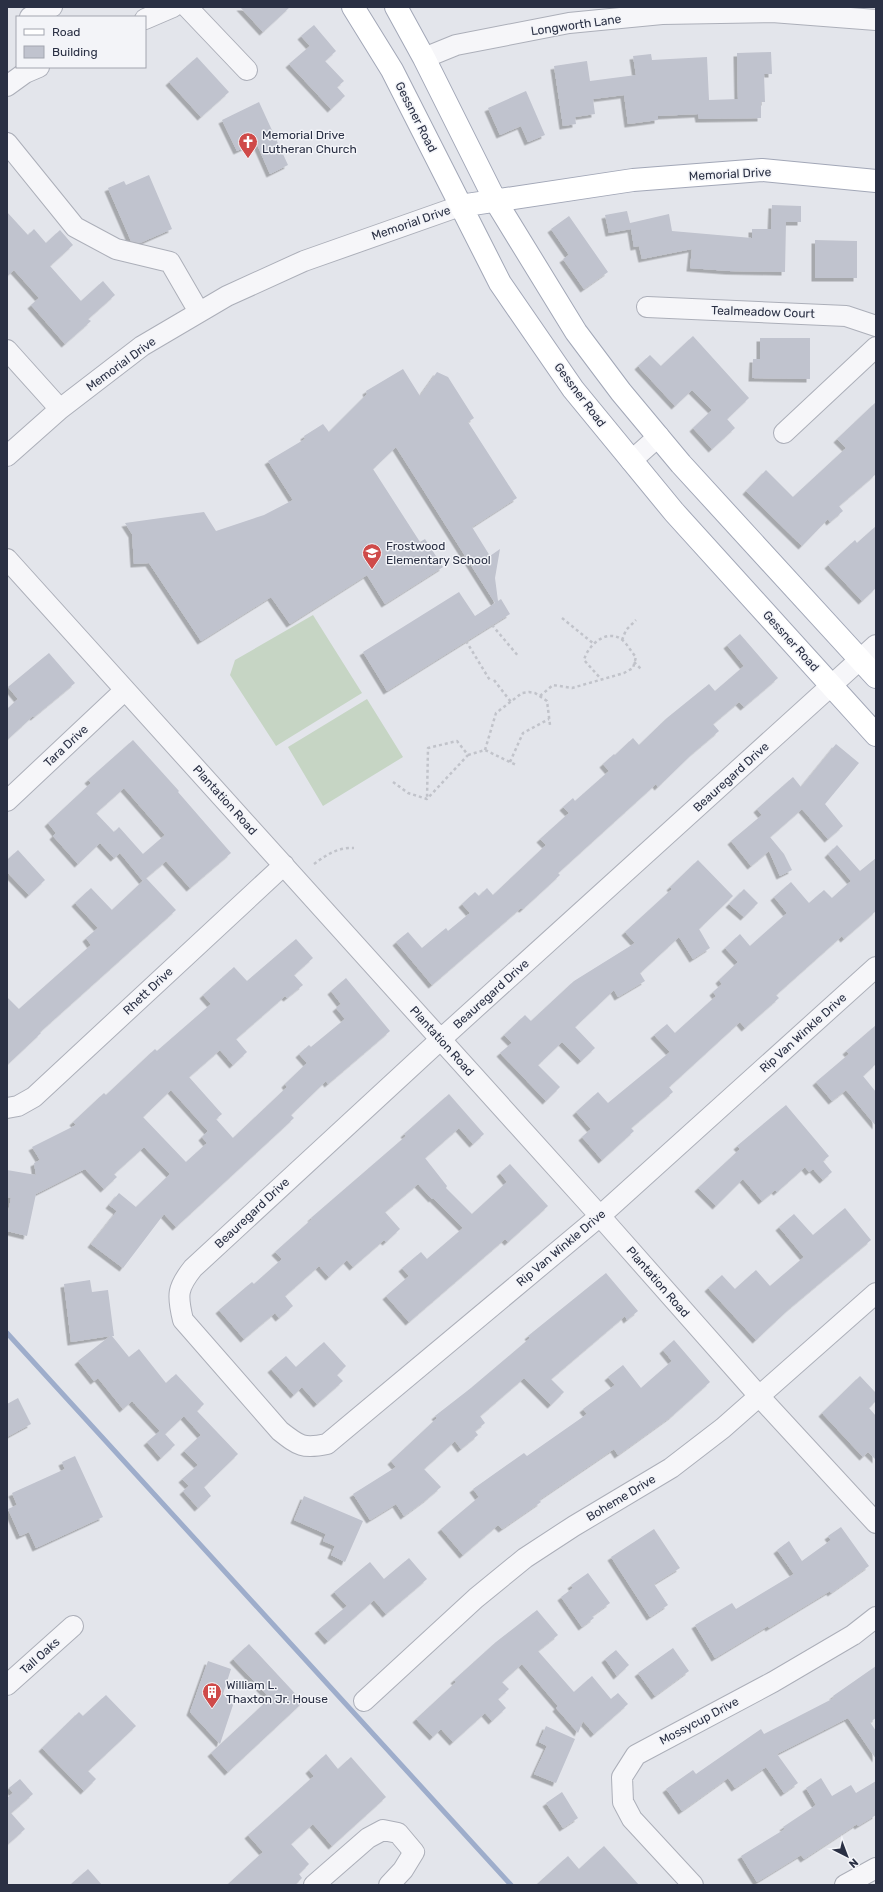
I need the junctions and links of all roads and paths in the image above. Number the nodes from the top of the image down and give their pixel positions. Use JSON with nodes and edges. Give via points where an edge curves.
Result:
{"nodes":[{"id":1,"x":52,"y":7,"type":"edge"},
{"id":2,"x":173,"y":7,"type":"edge"},
{"id":3,"x":187,"y":7,"type":"edge"},
{"id":4,"x":353,"y":7,"type":"edge"},
{"id":5,"x":396,"y":7,"type":"edge"},
{"id":6,"x":32,"y":16,"type":"edge"},
{"id":7,"x":146,"y":19,"type":"edge"},
{"id":8,"x":876,"y":20,"type":"edge"},
{"id":9,"x":424,"y":58,"type":"junction"},
{"id":10,"x":36,"y":68,"type":"edge"},
{"id":11,"x":247,"y":70,"type":"dead end"},
{"id":12,"x":7,"y":86,"type":"edge"},
{"id":13,"x":7,"y":143,"type":"edge"},
{"id":14,"x":876,"y":180,"type":"edge"},
{"id":15,"x":495,"y":200,"type":"junction"},
{"id":16,"x":460,"y":206,"type":"junction"},
{"id":17,"x":647,"y":307,"type":"dead end"},
{"id":18,"x":200,"y":312,"type":"junction"},
{"id":19,"x":876,"y":326,"type":"edge"},
{"id":20,"x":876,"y":347,"type":"edge"},
{"id":21,"x":7,"y":350,"type":"edge"},
{"id":22,"x":60,"y":409,"type":"junction"},
{"id":23,"x":784,"y":433,"type":"dead end"},
{"id":24,"x":659,"y":436,"type":"junction"},
{"id":25,"x":7,"y":456,"type":"edge"},
{"id":26,"x":631,"y":461,"type":"junction"},
{"id":27,"x":7,"y":559,"type":"edge"},
{"id":28,"x":562,"y":618,"type":"dead end"},
{"id":29,"x":636,"y":620,"type":"dead end"},
{"id":30,"x":492,"y":625,"type":"dead end"},
{"id":31,"x":622,"y":640,"type":"junction"},
{"id":32,"x":466,"y":641,"type":"dead end"},
{"id":33,"x":594,"y":644,"type":"junction"},
{"id":34,"x":876,"y":645,"type":"edge"},
{"id":35,"x":519,"y":657,"type":"dead end"},
{"id":36,"x":860,"y":660,"type":"junction"},
{"id":37,"x":634,"y":662,"type":"junction"},
{"id":38,"x":641,"y":669,"type":"dead end"},
{"id":39,"x":876,"y":677,"type":"edge"},
{"id":40,"x":601,"y":679,"type":"junction"},
{"id":41,"x":494,"y":680,"type":"dead end"},
{"id":42,"x":491,"y":682,"type":"dead end"},
{"id":43,"x":831,"y":686,"type":"junction"},
{"id":44,"x":125,"y":690,"type":"junction"},
{"id":45,"x":540,"y":696,"type":"junction"},
{"id":46,"x":511,"y":702,"type":"junction"},
{"id":47,"x":549,"y":718,"type":"junction"},
{"id":48,"x":550,"y":725,"type":"dead end"},
{"id":49,"x":876,"y":735,"type":"edge"},
{"id":50,"x":485,"y":750,"type":"junction"},
{"id":51,"x":468,"y":755,"type":"junction"},
{"id":52,"x":510,"y":762,"type":"junction"},
{"id":53,"x":516,"y":765,"type":"dead end"},
{"id":54,"x":393,"y":782,"type":"dead end"},
{"id":55,"x":427,"y":799,"type":"junction"},
{"id":56,"x":7,"y":801,"type":"edge"},
{"id":57,"x":354,"y":848,"type":"dead end"},
{"id":58,"x":314,"y":864,"type":"dead end"},
{"id":59,"x":284,"y":865,"type":"junction"},
{"id":60,"x":876,"y":967,"type":"edge"},
{"id":61,"x":440,"y":1040,"type":"junction"},
{"id":62,"x":7,"y":1108,"type":"edge"},
{"id":63,"x":600,"y":1216,"type":"junction"},
{"id":64,"x":876,"y":1293,"type":"edge"},
{"id":65,"x":237,"y":1382,"type":"joint"},
{"id":66,"x":759,"y":1396,"type":"junction"},
{"id":67,"x":876,"y":1524,"type":"edge"},
{"id":68,"x":876,"y":1617,"type":"edge"},
{"id":69,"x":73,"y":1626,"type":"dead end"},
{"id":70,"x":7,"y":1685,"type":"edge"},
{"id":71,"x":364,"y":1701,"type":"dead end"},
{"id":72,"x":876,"y":1868,"type":"edge"},
{"id":73,"x":314,"y":1885,"type":"edge"},
{"id":74,"x":388,"y":1885,"type":"edge"},
{"id":75,"x":693,"y":1885,"type":"edge"},
{"id":76,"x":845,"y":1885,"type":"edge"}],
"edges":[{"from":1,"to":6,"type":"street"},
{"from":2,"to":7,"type":"street"},
{"from":3,"to":11,"type":"street"},
{"from":4,"to":16,"type":"main road","name":"Gessner Road","via":[[392,70]]},
{"from":5,"to":9,"type":"main road"},
{"from":8,"to":9,"type":"street","name":"Longworth Lane","via":[[772,12],[662,14],[568,23],[456,45]]},
{"from":9,"to":15,"type":"main road"},
{"from":10,"to":12,"type":"street"},
{"from":13,"to":18,"type":"street","via":[[76,227],[116,250],[170,262]]},
{"from":14,"to":15,"type":"main road","name":"Memorial Drive","via":[[762,170],[633,180]]},
{"from":15,"to":16,"type":"main road","name":"Memorial Drive"},
{"from":15,"to":24,"type":"main road","via":[[576,332],[621,392]]},
{"from":16,"to":18,"type":"street","name":"Memorial Drive","via":[[304,261],[226,296]]},
{"from":16,"to":26,"type":"main road","name":"Gessner Road","via":[[500,283],[573,389]]},
{"from":17,"to":19,"type":"street","name":"Tealmeadow Court","via":[[846,316]]},
{"from":18,"to":22,"type":"street","name":"Memorial Drive","via":[[142,346]]},
{"from":20,"to":23,"type":"street"},
{"from":21,"to":22,"type":"street"},
{"from":22,"to":25,"type":"street","name":"Memorial Drive"},
{"from":24,"to":26,"type":"street"},
{"from":24,"to":36,"type":"main road","via":[[681,464]]},
{"from":26,"to":43,"type":"main road","name":"Gessner Road"},
{"from":27,"to":44,"type":"street","name":"Plantation Road"},
{"from":28,"to":33,"type":"path"},
{"from":29,"to":31,"type":"path","via":[[626,630]]},
{"from":30,"to":35,"type":"path"},
{"from":31,"to":33,"type":"path","via":[[612,636],[602,638]]},
{"from":31,"to":37,"type":"path","via":[[636,657]]},
{"from":32,"to":42,"type":"path"},
{"from":33,"to":40,"type":"path","via":[[586,652],[584,660]]},
{"from":34,"to":36,"type":"street","name":"Beauregard Drive"},
{"from":36,"to":39,"type":"main road"},
{"from":36,"to":43,"type":"street","name":"Beauregard Drive"},
{"from":37,"to":38,"type":"path"},
{"from":37,"to":40,"type":"path","via":[[632,668],[624,673]]},
{"from":40,"to":45,"type":"path","via":[[572,688],[553,685]]},
{"from":41,"to":46,"type":"path"},
{"from":43,"to":49,"type":"main road","name":"Gessner Road"},
{"from":43,"to":61,"type":"street","name":"Beauregard Drive"},
{"from":44,"to":56,"type":"street","name":"Tara Drive"},
{"from":44,"to":59,"type":"street","name":"Plantation Road"},
{"from":45,"to":46,"type":"path","via":[[529,692],[522,693]]},
{"from":45,"to":47,"type":"path","via":[[547,701]]},
{"from":46,"to":50,"type":"path","via":[[496,713]]},
{"from":47,"to":48,"type":"path"},
{"from":47,"to":52,"type":"path","via":[[523,733]]},
{"from":50,"to":51,"type":"path"},
{"from":50,"to":52,"type":"path"},
{"from":51,"to":55,"type":"path"},
{"from":51,"to":55,"type":"path","via":[[457,741],[428,748]]},
{"from":52,"to":53,"type":"path"},
{"from":54,"to":55,"type":"path","via":[[408,793]]},
{"from":57,"to":58,"type":"path","via":[[333,852]]},
{"from":59,"to":61,"type":"street","name":"Plantation Road"},
{"from":59,"to":62,"type":"street","name":"Rhett Drive","via":[[34,1097],[18,1106]]},
{"from":60,"to":63,"type":"street","name":"Rip Van Winkle Drive"},
{"from":61,"to":63,"type":"street","name":"Plantation Road"},
{"from":61,"to":65,"type":"street","name":"Beauregard Drive","via":[[193,1268],[181,1283],[179,1303],[183,1320]]},
{"from":63,"to":65,"type":"street","name":"Rip Van Winkle Drive","via":[[327,1444],[310,1448],[293,1442],[280,1432]]},
{"from":63,"to":66,"type":"street","name":"Plantation Road"},
{"from":64,"to":66,"type":"street","name":"Boheme Drive"},
{"from":66,"to":67,"type":"street","name":"Plantation Road"},
{"from":66,"to":71,"type":"street","name":"Boheme Drive","via":[[671,1468],[525,1558],[476,1598]]},
{"from":68,"to":75,"type":"street","name":"Mossycup Drive","via":[[853,1635],[773,1682],[636,1755],[622,1777],[623,1802],[632,1819]]},
{"from":69,"to":70,"type":"street","name":"Tall Oaks"},
{"from":72,"to":76,"type":"street"},
{"from":73,"to":74,"type":"street","via":[[368,1838],[384,1830],[398,1833],[414,1852],[403,1870]]}]}
